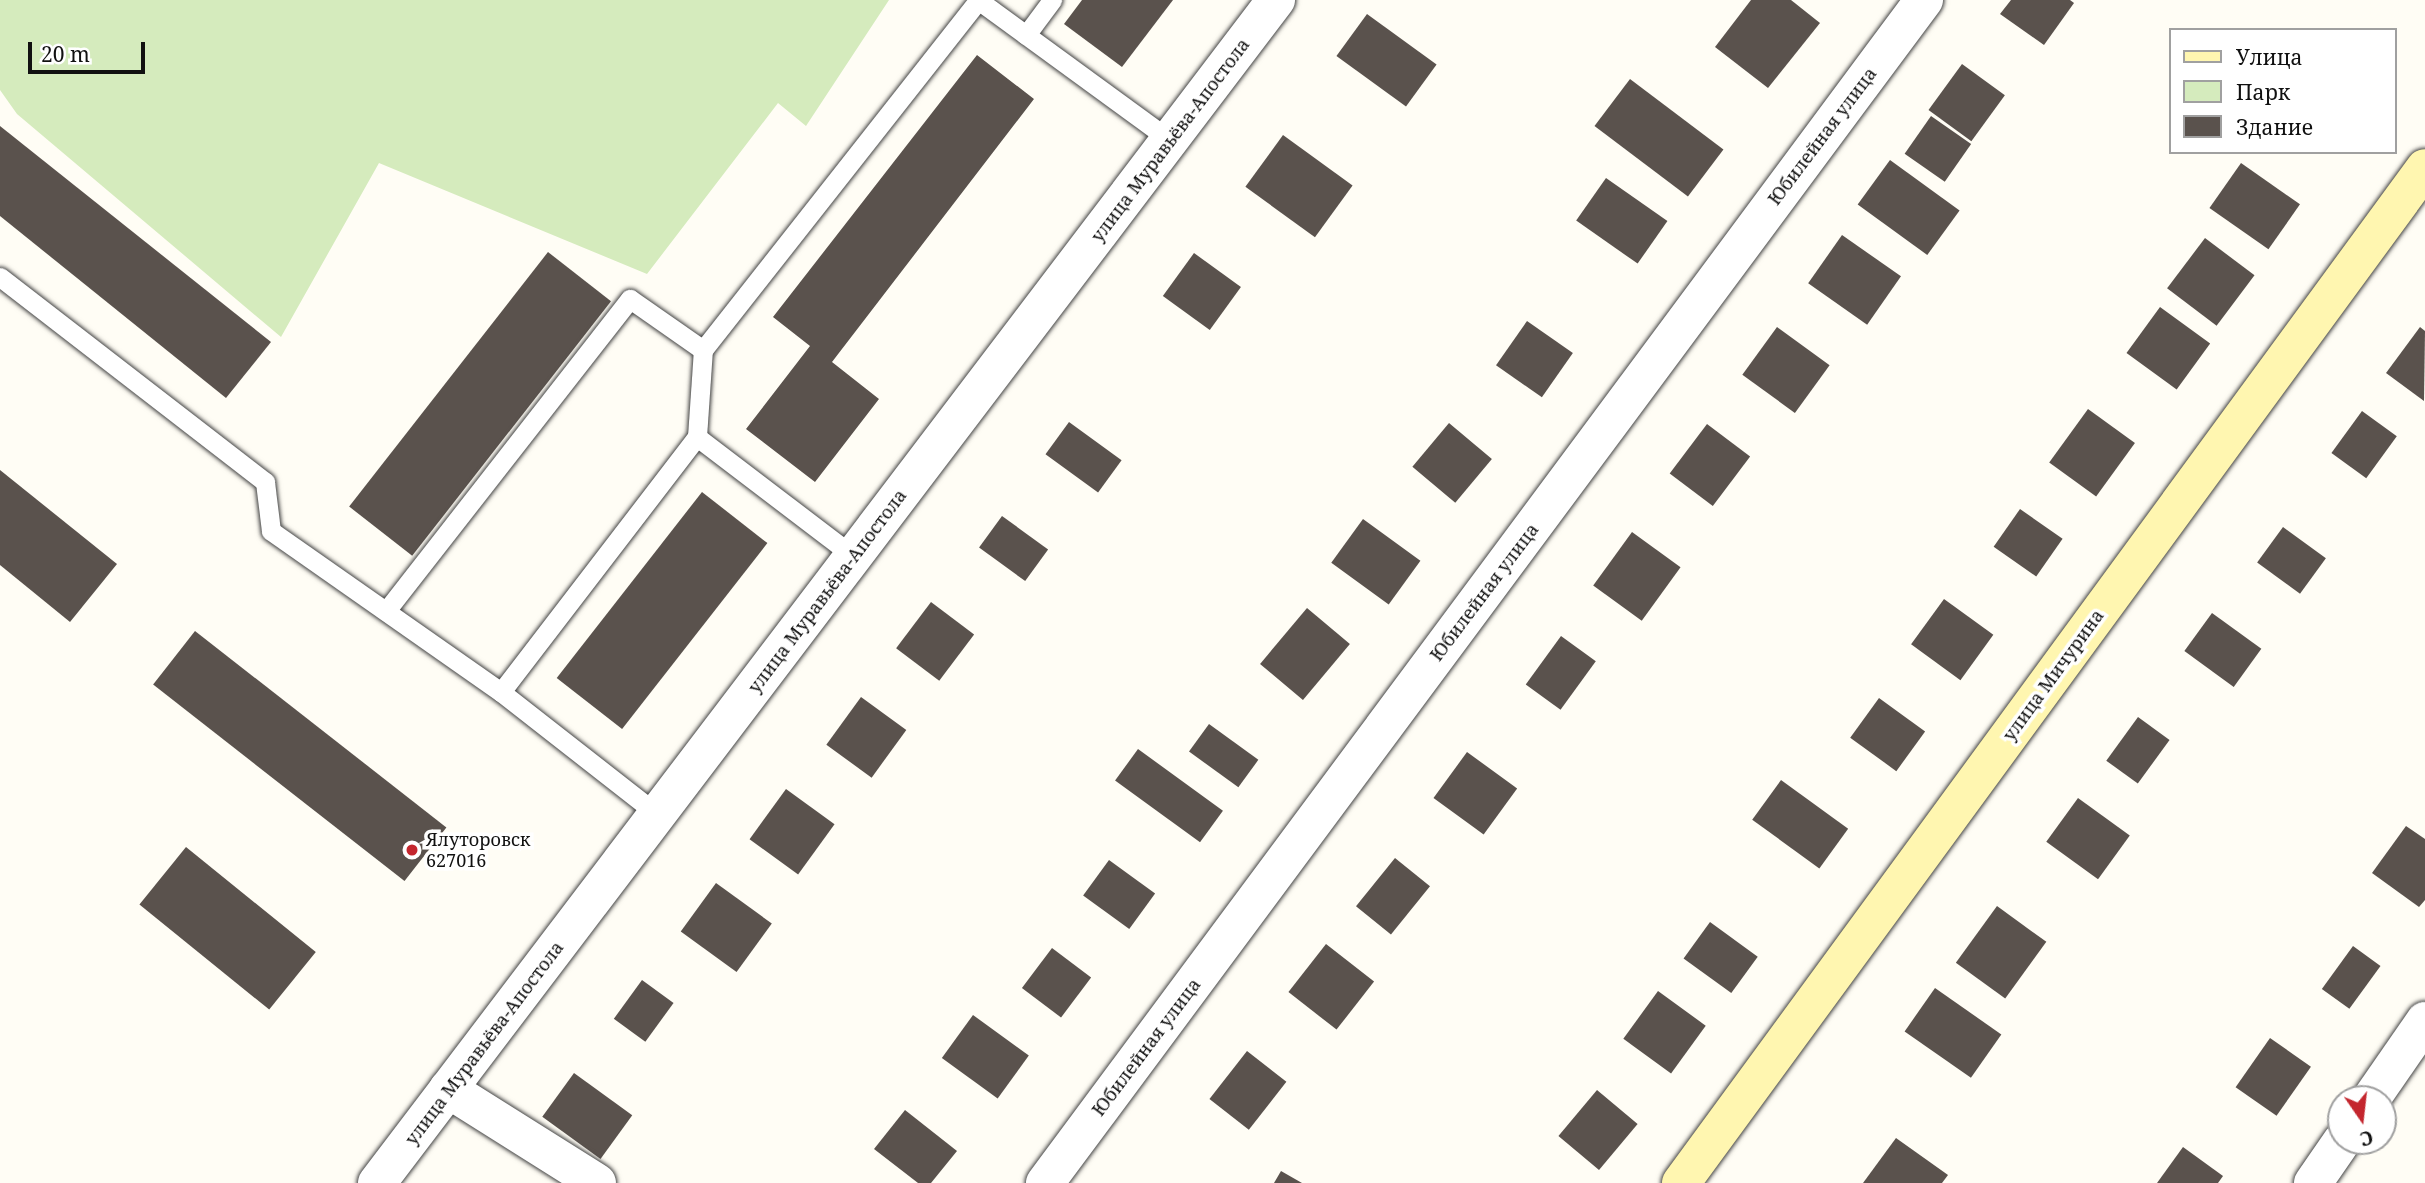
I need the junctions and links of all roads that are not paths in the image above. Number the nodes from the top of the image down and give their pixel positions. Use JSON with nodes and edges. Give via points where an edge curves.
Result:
{"nodes":[{"id":1,"x":1052,"y":0,"type":"edge"},
{"id":2,"x":1276,"y":0,"type":"edge"},
{"id":3,"x":1924,"y":0,"type":"edge"},
{"id":4,"x":1026,"y":35,"type":"junction"},
{"id":5,"x":1170,"y":140,"type":"junction"},
{"id":6,"x":2425,"y":168,"type":"edge"},
{"id":7,"x":0,"y":277,"type":"edge"},
{"id":8,"x":703,"y":350,"type":"junction"},
{"id":9,"x":697,"y":437,"type":"junction"},
{"id":10,"x":853,"y":556,"type":"junction"},
{"id":11,"x":386,"y":611,"type":"junction"},
{"id":12,"x":501,"y":692,"type":"junction"},
{"id":13,"x":657,"y":814,"type":"junction"},
{"id":14,"x":2425,"y":1021,"type":"edge"},
{"id":15,"x":2381,"y":1085,"type":"edge"},
{"id":16,"x":448,"y":1089,"type":"junction"},
{"id":17,"x":2332,"y":1155,"type":"edge"},
{"id":18,"x":377,"y":1183,"type":"edge"},
{"id":19,"x":597,"y":1183,"type":"edge"},
{"id":20,"x":1045,"y":1183,"type":"edge"},
{"id":21,"x":1681,"y":1183,"type":"edge"},
{"id":22,"x":2313,"y":1183,"type":"edge"}],
"edges":[{"from":1,"to":4,"type":"lane"},
{"from":2,"to":5,"type":"street","name":"улица Муравьёва-Апостола"},
{"from":3,"to":20,"type":"street","name":"Юбилейная улица"},
{"from":4,"to":5,"type":"lane"},
{"from":4,"to":8,"type":"lane","via":[[978,0]]},
{"from":5,"to":10,"type":"street","name":"улица Муравьёва-Апостола"},
{"from":6,"to":21,"type":"street","name":"улица Мичурина"},
{"from":7,"to":11,"type":"lane","via":[[265,482],[271,531]]},
{"from":8,"to":9,"type":"lane"},
{"from":8,"to":11,"type":"lane","via":[[630,299]]},
{"from":9,"to":10,"type":"lane"},
{"from":9,"to":12,"type":"lane"},
{"from":10,"to":13,"type":"street","name":"улица Муравьёва-Апостола"},
{"from":11,"to":12,"type":"lane"},
{"from":12,"to":13,"type":"lane"},
{"from":13,"to":16,"type":"street","name":"улица Муравьёва-Апостола"},
{"from":14,"to":15,"type":"street"},
{"from":16,"to":18,"type":"street","name":"улица Муравьёва-Апостола"},
{"from":16,"to":19,"type":"street"},
{"from":17,"to":22,"type":"street"}]}
